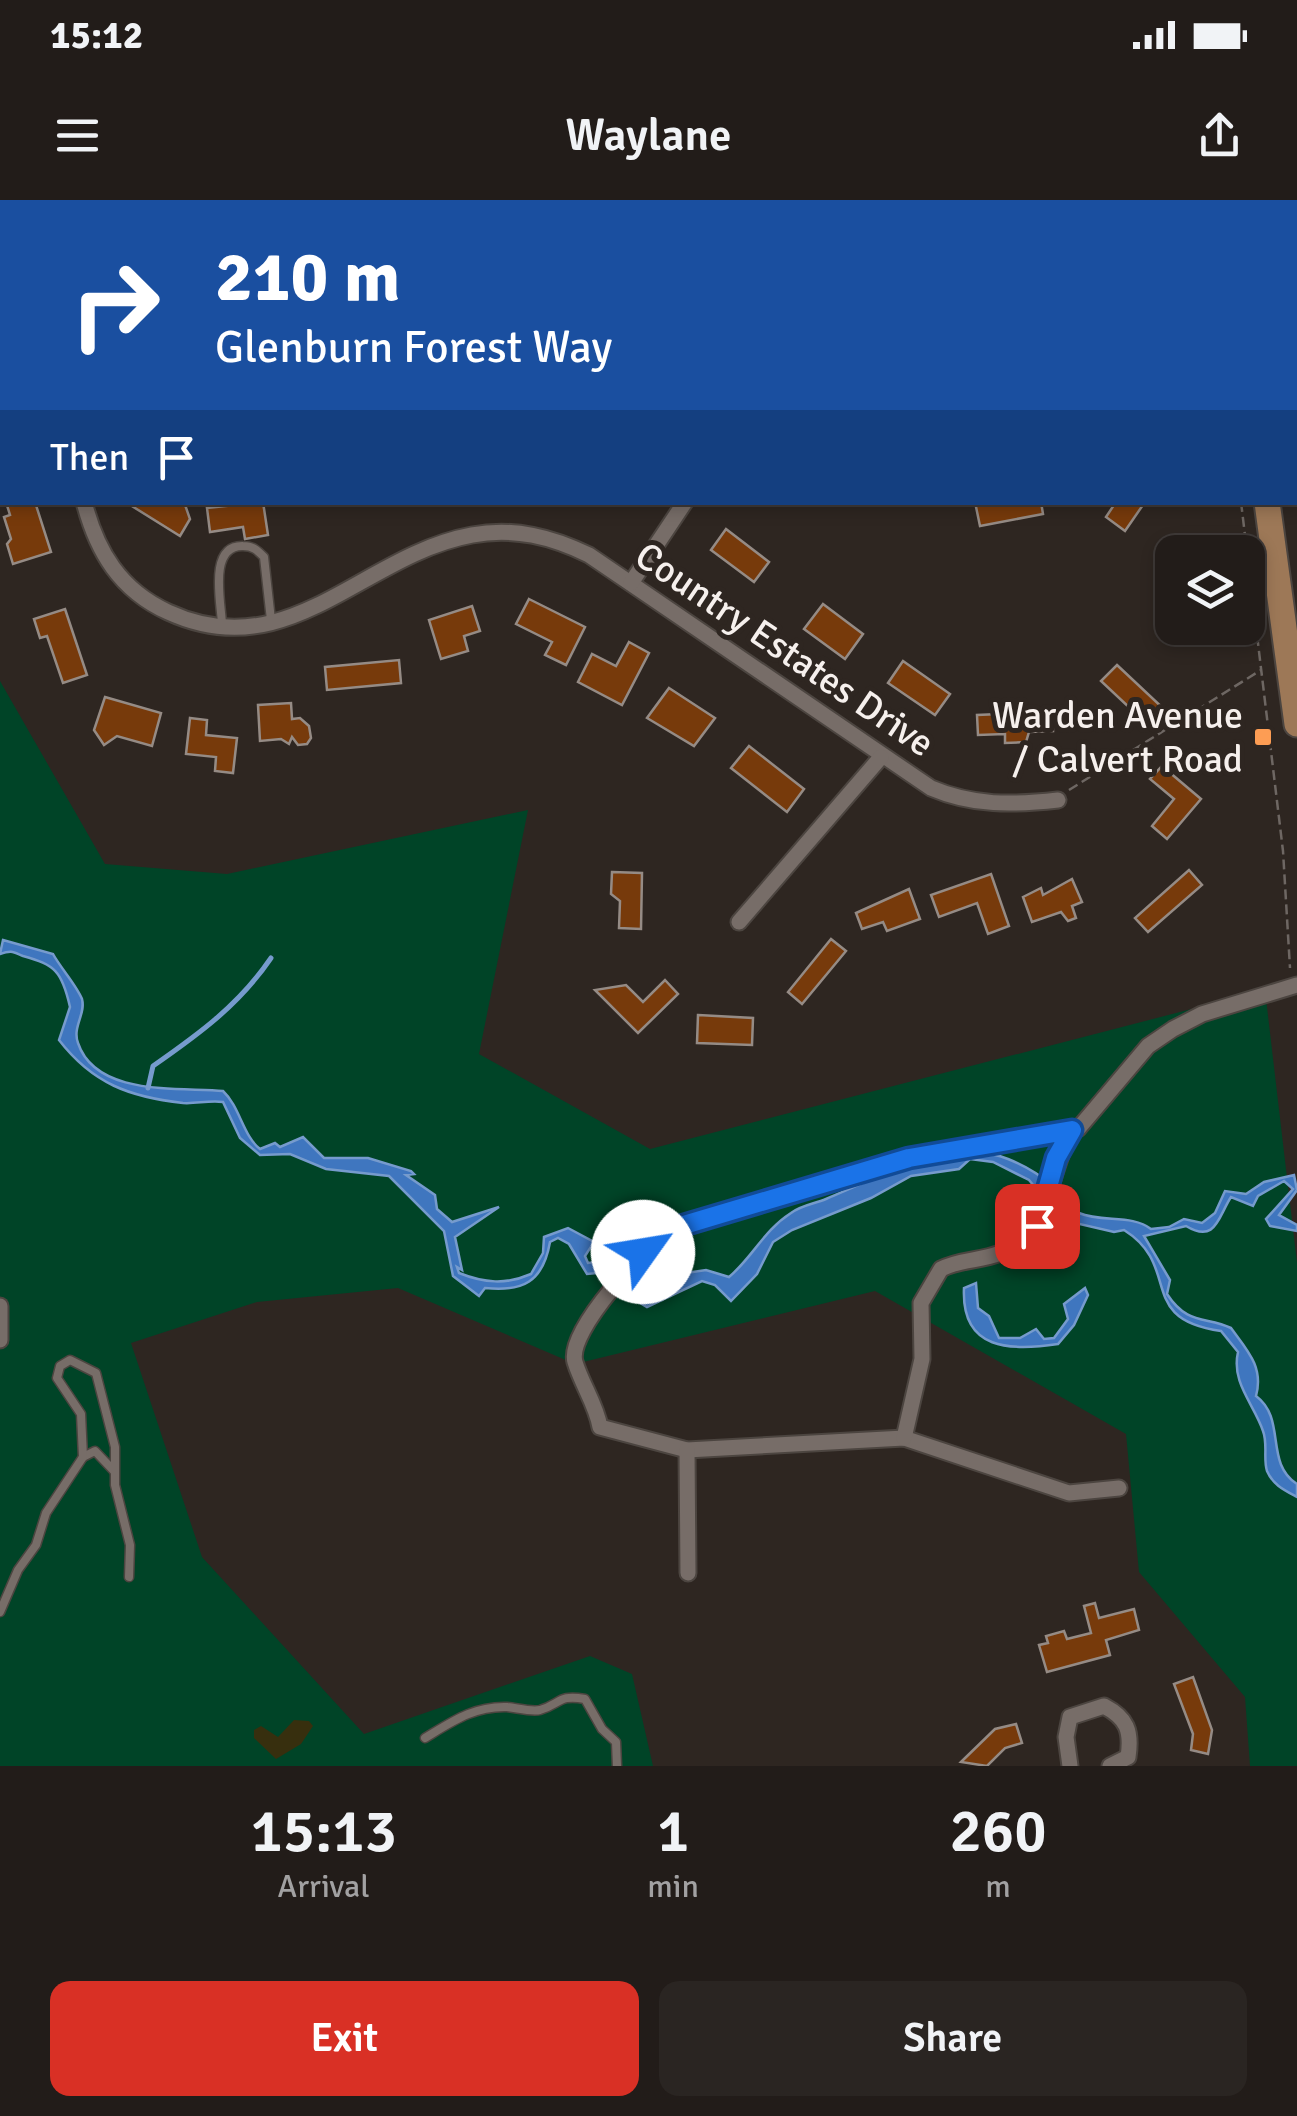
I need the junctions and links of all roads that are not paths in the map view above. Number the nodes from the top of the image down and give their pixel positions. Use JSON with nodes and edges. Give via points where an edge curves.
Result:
{"nodes":[{"id":1,"x":85,"y":505,"type":"edge"},
{"id":2,"x":683,"y":505,"type":"edge"},
{"id":3,"x":1267,"y":505,"type":"edge"},
{"id":4,"x":631,"y":583,"type":"junction"},
{"id":5,"x":272,"y":624,"type":"junction"},
{"id":6,"x":223,"y":630,"type":"junction"},
{"id":7,"x":1297,"y":724,"type":"edge"},
{"id":8,"x":881,"y":757,"type":"junction"},
{"id":9,"x":1058,"y":800,"type":"road end"},
{"id":10,"x":739,"y":922,"type":"dead end"},
{"id":11,"x":1297,"y":985,"type":"edge"},
{"id":12,"x":1072,"y":1130,"type":"junction"},
{"id":13,"x":0,"y":1306,"type":"edge"},
{"id":14,"x":0,"y":1340,"type":"edge"},
{"id":15,"x":904,"y":1438,"type":"junction"},
{"id":16,"x":687,"y":1450,"type":"junction"},
{"id":17,"x":82,"y":1456,"type":"junction"},
{"id":18,"x":114,"y":1472,"type":"junction"},
{"id":19,"x":1118,"y":1488,"type":"dead end"},
{"id":20,"x":688,"y":1573,"type":"dead end"},
{"id":21,"x":129,"y":1577,"type":"dead end"},
{"id":22,"x":0,"y":1612,"type":"edge"},
{"id":23,"x":426,"y":1738,"type":"dead end"},
{"id":24,"x":617,"y":1766,"type":"edge"},
{"id":25,"x":1070,"y":1766,"type":"edge"},
{"id":26,"x":1110,"y":1766,"type":"edge"}],
"edges":[{"from":1,"to":6,"type":"street","name":"Country Estates Drive","via":[[100,550],[131,590],[190,622]]},
{"from":2,"to":4,"type":"street"},
{"from":3,"to":7,"type":"main road"},
{"from":4,"to":5,"type":"street","name":"Country Estates Drive","via":[[590,555],[543,536],[477,534]]},
{"from":4,"to":8,"type":"street","name":"Country Estates Drive"},
{"from":5,"to":6,"type":"street","name":"Country Estates Drive"},
{"from":5,"to":6,"type":"lane","via":[[264,556],[239,545],[225,553],[220,569]]},
{"from":8,"to":9,"type":"street","name":"Country Estates Drive","via":[[950,796],[1000,805]]},
{"from":8,"to":10,"type":"street"},
{"from":11,"to":12,"type":"street","via":[[1173,1029],[1148,1046]]},
{"from":12,"to":15,"type":"street","via":[[1056,1158],[1037,1226],[1000,1253],[952,1263],[932,1279],[921,1303],[922,1359]]},
{"from":12,"to":16,"type":"street","via":[[909,1158],[658,1238],[583,1330],[574,1360],[600,1427]]},
{"from":13,"to":14,"type":"street"},
{"from":15,"to":16,"type":"street"},
{"from":15,"to":19,"type":"street","via":[[1069,1493]]},
{"from":16,"to":20,"type":"street"},
{"from":17,"to":18,"type":"lane","via":[[94,1451]]},
{"from":17,"to":18,"type":"lane","via":[[81,1414],[57,1378],[70,1360],[96,1373],[115,1447]]},
{"from":17,"to":22,"type":"lane","via":[[46,1512]]},
{"from":18,"to":21,"type":"lane","via":[[130,1545]]},
{"from":23,"to":24,"type":"lane","via":[[484,1708],[541,1710],[573,1697],[585,1699],[616,1742]]},
{"from":25,"to":26,"type":"street","via":[[1070,1717],[1104,1706],[1122,1715],[1131,1737],[1128,1757]]}]}
